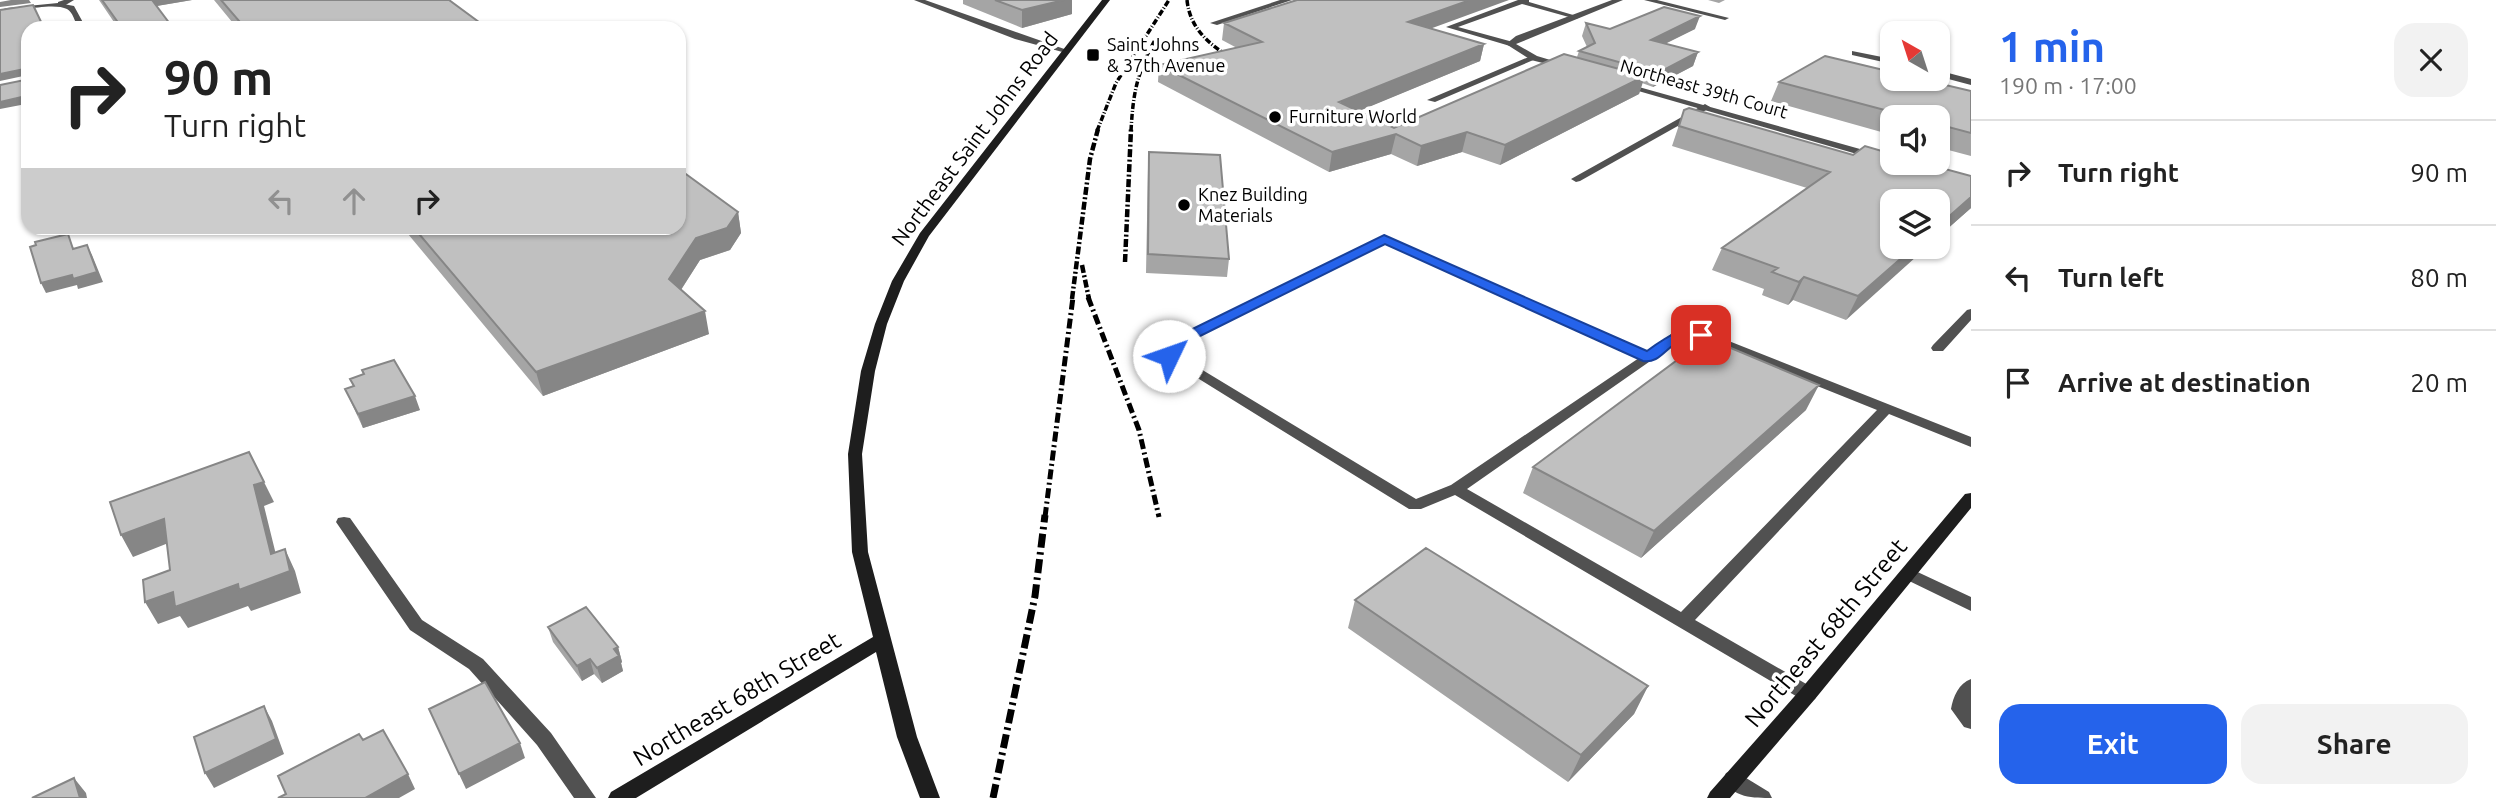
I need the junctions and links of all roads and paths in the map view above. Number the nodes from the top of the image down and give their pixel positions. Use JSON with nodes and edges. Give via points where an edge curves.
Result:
{"nodes":[{"id":1,"x":70,"y":0,"type":"edge"},
{"id":2,"x":918,"y":0,"type":"edge"},
{"id":3,"x":1106,"y":0,"type":"edge"},
{"id":4,"x":1288,"y":0,"type":"edge"},
{"id":5,"x":1524,"y":0,"type":"edge"},
{"id":6,"x":1619,"y":0,"type":"edge"},
{"id":7,"x":1648,"y":0,"type":"edge"},
{"id":8,"x":61,"y":4,"type":"junction"},
{"id":9,"x":0,"y":12,"type":"edge"},
{"id":10,"x":1576,"y":17,"type":"junction"},
{"id":11,"x":1725,"y":18,"type":"dead end"},
{"id":12,"x":78,"y":21,"type":"edge"},
{"id":13,"x":1214,"y":23,"type":"dead end"},
{"id":14,"x":1510,"y":44,"type":"junction"},
{"id":15,"x":1066,"y":51,"type":"junction"},
{"id":16,"x":1855,"y":53,"type":"dead end"},
{"id":17,"x":1534,"y":58,"type":"junction"},
{"id":18,"x":1880,"y":59,"type":"edge"},
{"id":19,"x":1574,"y":69,"type":"edge"},
{"id":20,"x":1950,"y":77,"type":"edge"},
{"id":21,"x":1613,"y":81,"type":"edge"},
{"id":22,"x":1971,"y":82,"type":"edge"},
{"id":23,"x":1432,"y":100,"type":"dead end"},
{"id":24,"x":1705,"y":107,"type":"junction"},
{"id":25,"x":1880,"y":158,"type":"edge"},
{"id":26,"x":1576,"y":179,"type":"dead end"},
{"id":27,"x":1971,"y":313,"type":"edge"},
{"id":28,"x":1938,"y":348,"type":"dead end"},
{"id":29,"x":1649,"y":357,"type":"junction"},
{"id":30,"x":1887,"y":408,"type":"junction"},
{"id":31,"x":1971,"y":442,"type":"edge"},
{"id":32,"x":1455,"y":489,"type":"junction"},
{"id":33,"x":1971,"y":498,"type":"edge"},
{"id":34,"x":344,"y":522,"type":"dead end"},
{"id":35,"x":1909,"y":575,"type":"junction"},
{"id":36,"x":1971,"y":605,"type":"edge"},
{"id":37,"x":1682,"y":621,"type":"junction"},
{"id":38,"x":881,"y":641,"type":"junction"},
{"id":39,"x":1971,"y":686,"type":"edge"},
{"id":40,"x":1808,"y":694,"type":"junction"},
{"id":41,"x":1971,"y":721,"type":"edge"},
{"id":42,"x":1733,"y":779,"type":"junction"},
{"id":43,"x":586,"y":798,"type":"edge"},
{"id":44,"x":618,"y":798,"type":"edge"},
{"id":45,"x":930,"y":798,"type":"edge"},
{"id":46,"x":1717,"y":798,"type":"edge"},
{"id":47,"x":1762,"y":798,"type":"edge"}],
"edges":[{"from":1,"to":8,"type":"street"},
{"from":2,"to":15,"type":"street"},
{"from":3,"to":15,"type":"main road","name":"Northeast Saint Johns Road"},
{"from":4,"to":13,"type":"street"},
{"from":5,"to":10,"type":"street"},
{"from":5,"to":14,"type":"street","via":[[1450,27]]},
{"from":6,"to":10,"type":"street"},
{"from":7,"to":11,"type":"street"},
{"from":8,"to":9,"type":"street"},
{"from":8,"to":12,"type":"street","via":[[71,7]]},
{"from":10,"to":14,"type":"street"},
{"from":14,"to":17,"type":"street"},
{"from":15,"to":38,"type":"main road","name":"Northeast Saint Johns Road","via":[[924,235],[881,324],[868,371],[855,454],[860,552]]},
{"from":16,"to":18,"type":"street"},
{"from":17,"to":19,"type":"street"},
{"from":17,"to":23,"type":"street"},
{"from":20,"to":22,"type":"street"},
{"from":21,"to":24,"type":"street","name":"Northeast 39th Court"},
{"from":24,"to":25,"type":"street","name":"Northeast 39th Court"},
{"from":24,"to":26,"type":"street"},
{"from":27,"to":28,"type":"street"},
{"from":29,"to":30,"type":"street","via":[[1676,337],[1701,335]]},
{"from":29,"to":32,"type":"street"},
{"from":29,"to":32,"type":"street","via":[[1384,239],[1169,346],[1169,356],[1415,505]]},
{"from":30,"to":31,"type":"street"},
{"from":30,"to":37,"type":"street"},
{"from":32,"to":37,"type":"street"},
{"from":33,"to":35,"type":"main road","name":"Northeast 68th Street"},
{"from":34,"to":43,"type":"street","via":[[416,625],[476,664],[544,739]]},
{"from":35,"to":36,"type":"street"},
{"from":35,"to":40,"type":"main road","name":"Northeast 68th Street"},
{"from":37,"to":40,"type":"street"},
{"from":38,"to":44,"type":"main road","name":"Northeast 68th Street"},
{"from":38,"to":45,"type":"main road","name":"Northeast Saint Johns Road","via":[[907,737]]},
{"from":39,"to":41,"type":"street","via":[[1961,709]]},
{"from":40,"to":42,"type":"main road","name":"Northeast 68th Street"},
{"from":42,"to":46,"type":"main road","name":"Northeast 68th Street"},
{"from":42,"to":47,"type":"street"}]}
